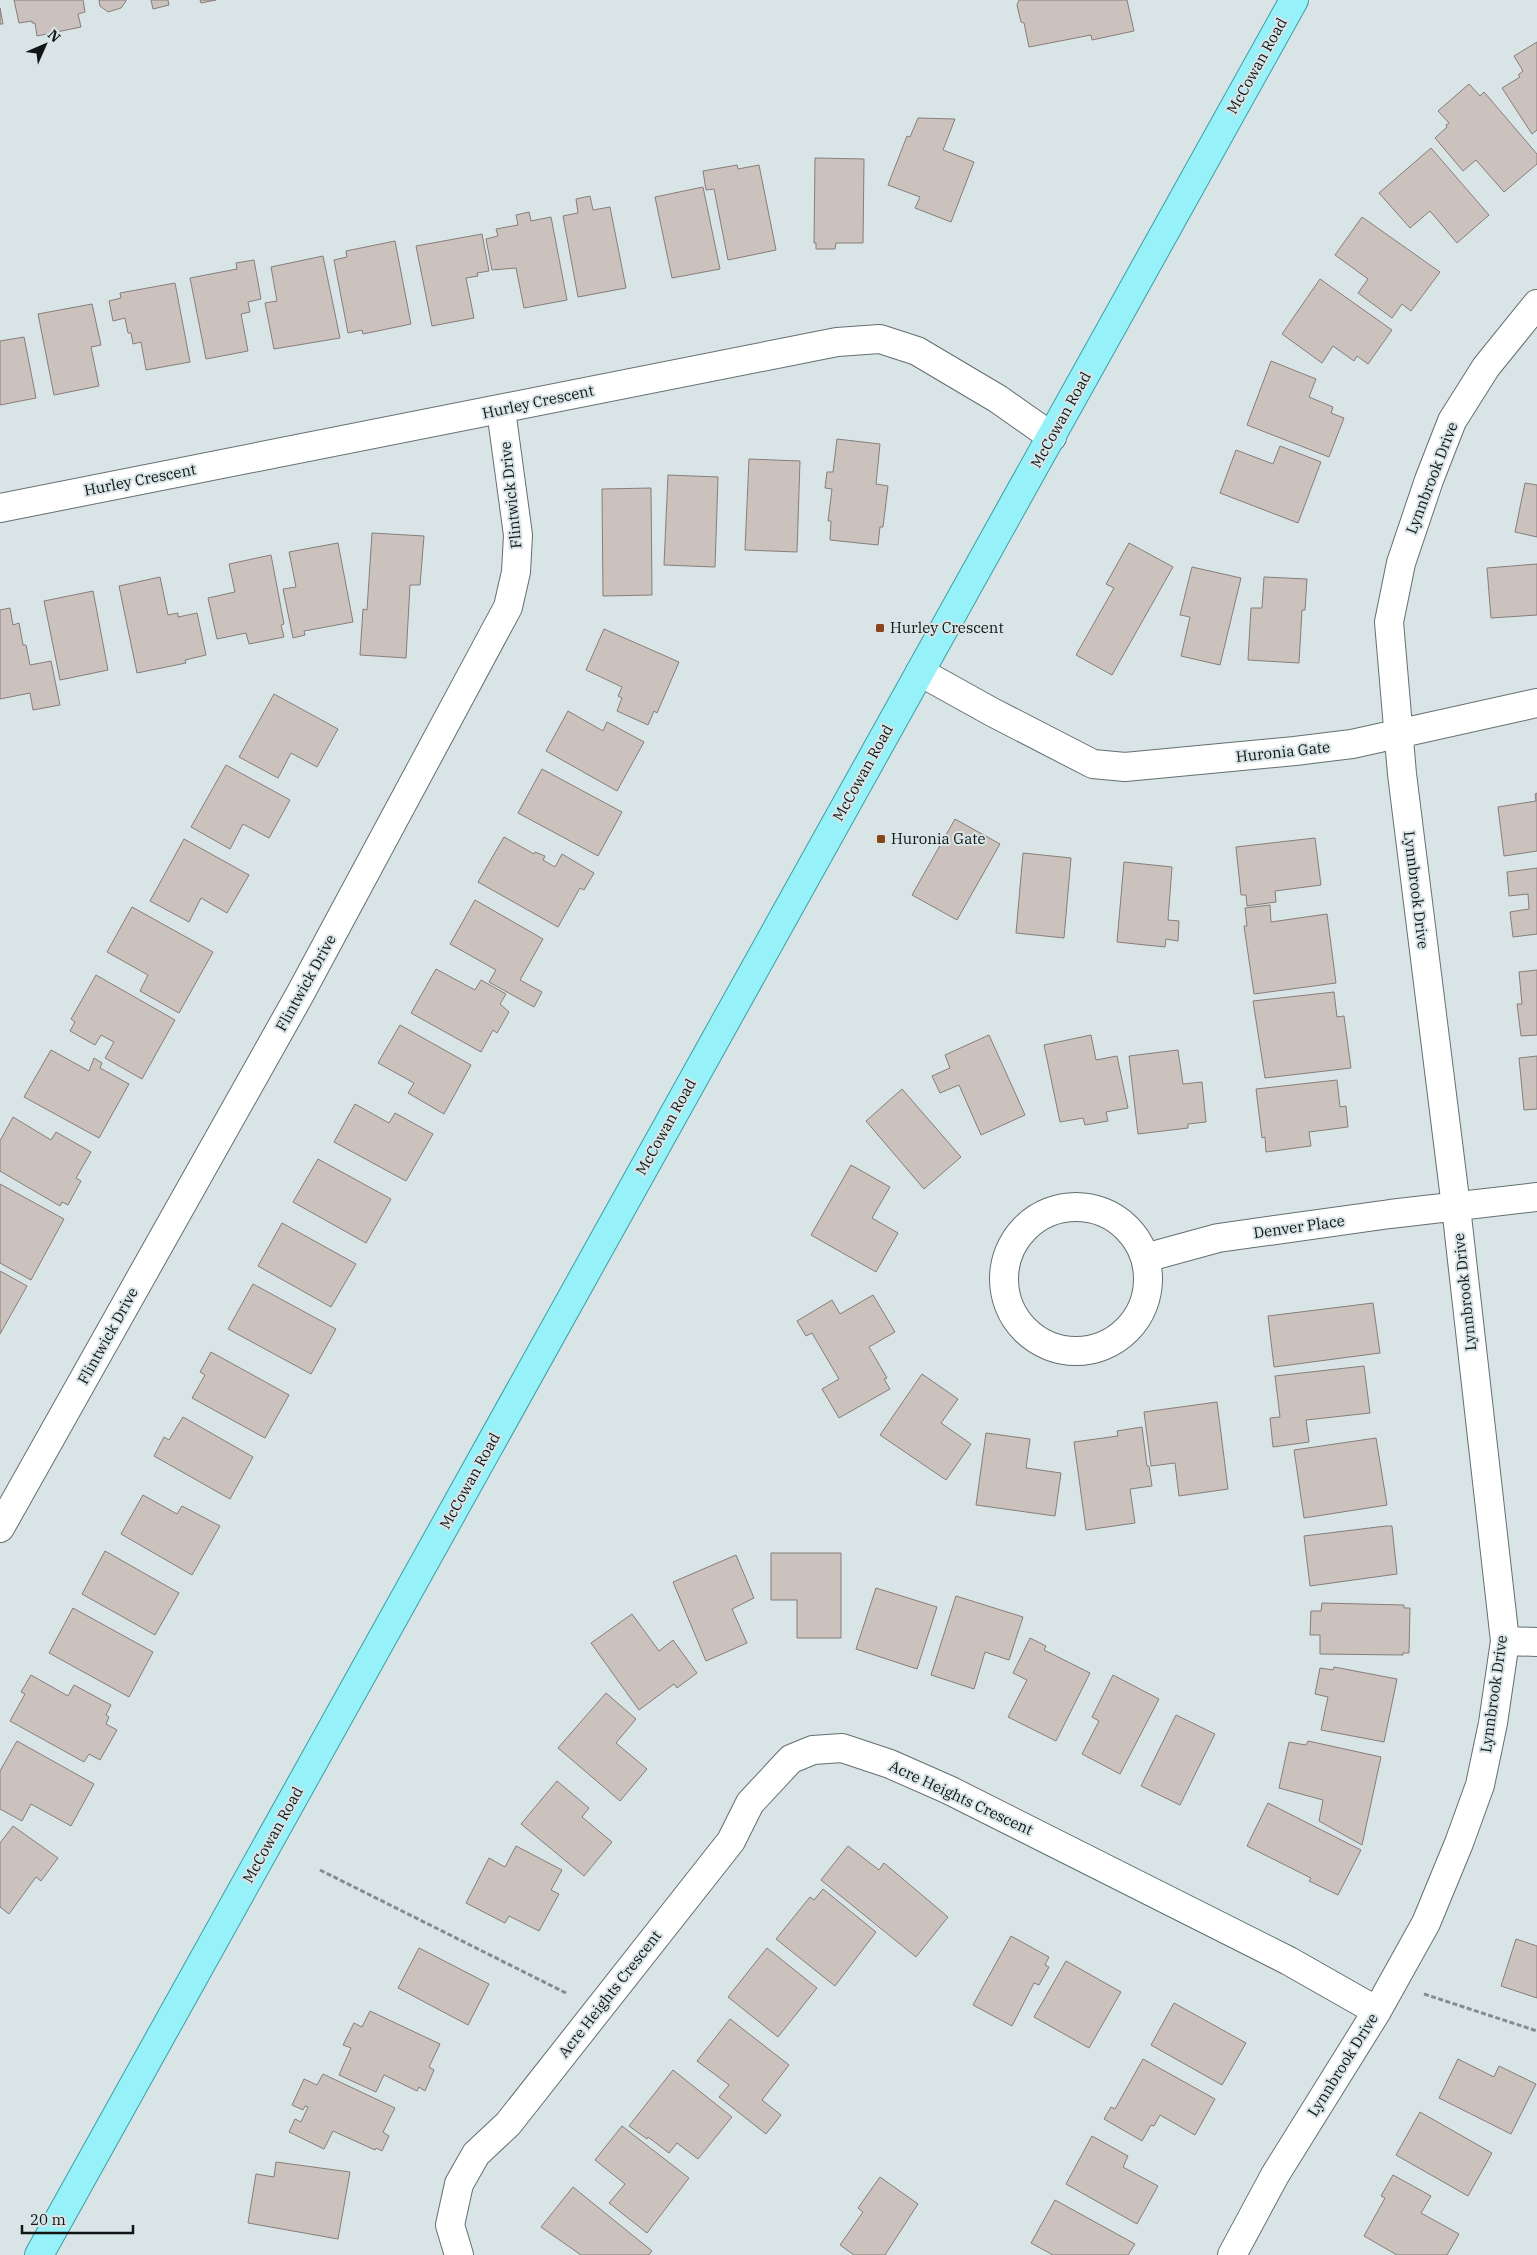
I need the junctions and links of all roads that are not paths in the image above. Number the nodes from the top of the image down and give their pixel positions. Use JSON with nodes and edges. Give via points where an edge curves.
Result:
{"nodes":[{"id":1,"x":1294,"y":0,"type":"edge"},
{"id":2,"x":1537,"y":304,"type":"edge"},
{"id":3,"x":501,"y":410,"type":"junction"},
{"id":4,"x":1052,"y":437,"type":"junction"},
{"id":5,"x":0,"y":508,"type":"edge"},
{"id":6,"x":920,"y":672,"type":"junction"},
{"id":7,"x":1537,"y":703,"type":"edge"},
{"id":8,"x":1398,"y":734,"type":"junction"},
{"id":9,"x":1537,"y":1197,"type":"edge"},
{"id":10,"x":1456,"y":1207,"type":"junction"},
{"id":11,"x":1145,"y":1258,"type":"junction"},
{"id":12,"x":0,"y":1528,"type":"edge"},
{"id":13,"x":1505,"y":1641,"type":"junction"},
{"id":14,"x":1537,"y":1642,"type":"edge"},
{"id":15,"x":1377,"y":2011,"type":"junction"},
{"id":16,"x":39,"y":2255,"type":"edge"},
{"id":17,"x":460,"y":2255,"type":"edge"},
{"id":18,"x":1232,"y":2255,"type":"edge"}],
"edges":[{"from":1,"to":4,"type":"main road","name":"McCowan Road"},
{"from":2,"to":8,"type":"street","name":"Lynnbrook Drive","via":[[1486,368],[1452,421],[1401,563],[1389,622]]},
{"from":3,"to":4,"type":"street","name":"Hurley Crescent","via":[[797,348],[880,339],[917,351],[998,399]]},
{"from":3,"to":5,"type":"street","name":"Hurley Crescent"},
{"from":3,"to":12,"type":"street","name":"Flintwick Drive","via":[[518,535],[516,572],[508,607],[295,1005]]},
{"from":4,"to":6,"type":"main road","name":"McCowan Road"},
{"from":6,"to":8,"type":"street","name":"Huronia Gate","via":[[1092,764],[1125,767],[1294,752]]},
{"from":6,"to":16,"type":"main road","name":"McCowan Road"},
{"from":7,"to":8,"type":"street","name":"Huronia Gate"},
{"from":8,"to":10,"type":"street","name":"Lynnbrook Drive"},
{"from":9,"to":10,"type":"street","name":"Denver Place"},
{"from":10,"to":11,"type":"street","name":"Denver Place","via":[[1218,1238]]},
{"from":10,"to":13,"type":"street","name":"Lynnbrook Drive"},
{"from":11,"to":11,"type":"street","via":[[1135,1237],[1118,1221],[1097,1210],[1073,1207],[1050,1212],[1029,1224],[1014,1242],[1005,1264],[1004,1287],[1010,1310],[1024,1330],[1043,1344],[1066,1351],[1090,1350],[1113,1342],[1131,1326],[1143,1306],[1148,1282]]},
{"from":13,"to":14,"type":"street"},
{"from":13,"to":15,"type":"street","name":"Lynnbrook Drive","via":[[1480,1785],[1426,1923]]},
{"from":15,"to":17,"type":"street","name":"Acre Heights Crescent","via":[[1289,1961],[949,1790],[890,1764],[842,1748],[813,1750],[791,1759],[750,1803],[730,1841],[508,2124],[476,2154],[459,2184],[450,2225]]},
{"from":15,"to":18,"type":"street","name":"Lynnbrook Drive","via":[[1275,2175]]}]}
